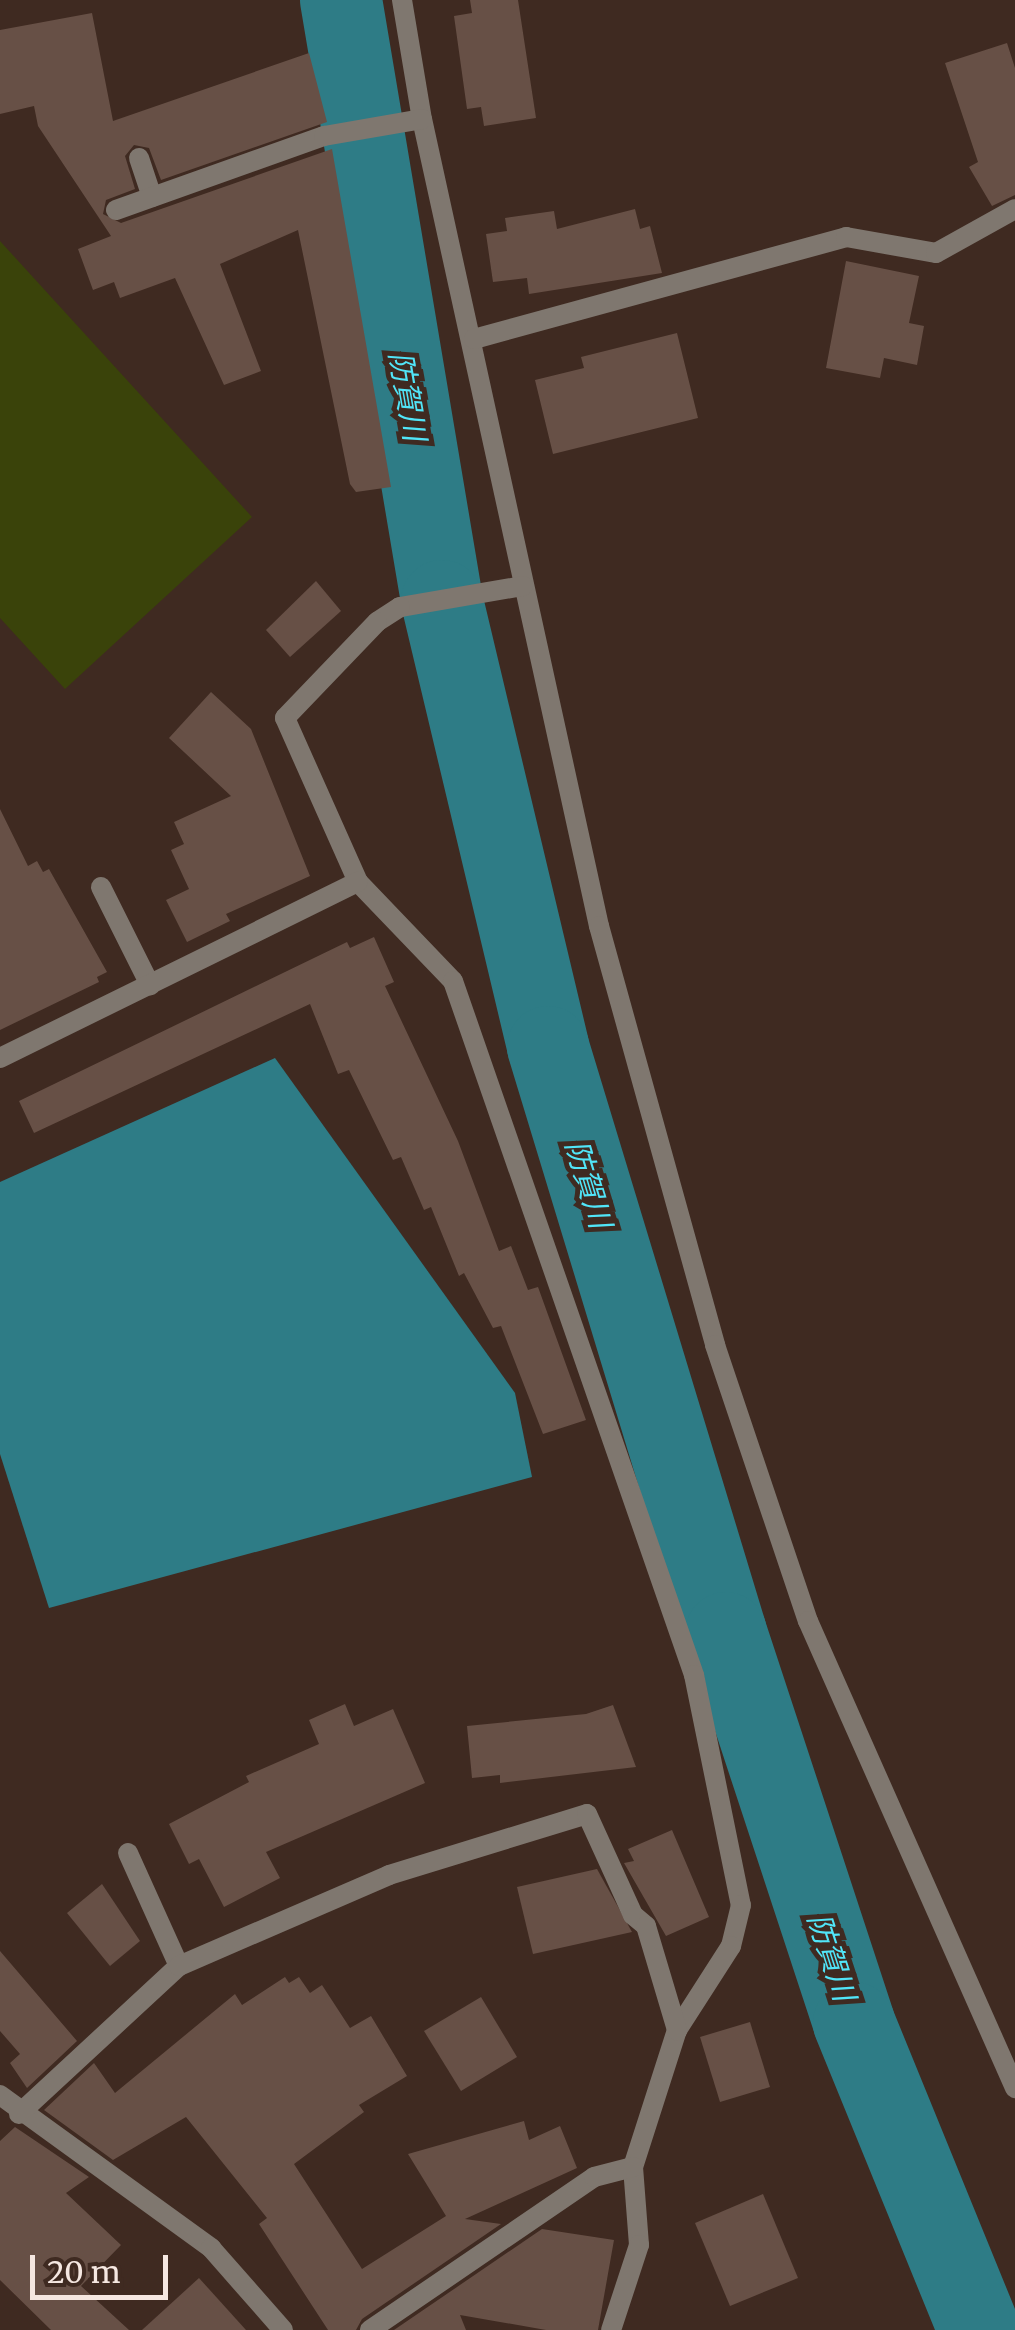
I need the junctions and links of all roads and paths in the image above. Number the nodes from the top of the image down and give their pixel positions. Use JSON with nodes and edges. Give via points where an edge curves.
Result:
{"nodes":[{"id":1,"x":402,"y":0,"type":"edge"},
{"id":2,"x":422,"y":119,"type":"junction"},
{"id":3,"x":139,"y":158,"type":"dead end"},
{"id":4,"x":152,"y":198,"type":"junction"},
{"id":5,"x":1015,"y":209,"type":"edge"},
{"id":6,"x":116,"y":210,"type":"dead end"},
{"id":7,"x":474,"y":339,"type":"junction"},
{"id":8,"x":524,"y":586,"type":"junction"},
{"id":9,"x":358,"y":882,"type":"junction"},
{"id":10,"x":101,"y":887,"type":"dead end"},
{"id":11,"x":150,"y":985,"type":"junction"},
{"id":12,"x":0,"y":1058,"type":"edge"},
{"id":13,"x":128,"y":1854,"type":"dead end"},
{"id":14,"x":178,"y":1966,"type":"junction"},
{"id":15,"x":677,"y":2030,"type":"junction"},
{"id":16,"x":1015,"y":2088,"type":"edge"},
{"id":17,"x":0,"y":2095,"type":"edge"},
{"id":18,"x":19,"y":2114,"type":"junction"},
{"id":19,"x":632,"y":2167,"type":"junction"},
{"id":20,"x":283,"y":2330,"type":"edge"},
{"id":21,"x":370,"y":2330,"type":"edge"},
{"id":22,"x":610,"y":2330,"type":"edge"}],
"edges":[{"from":1,"to":2,"type":"street"},
{"from":2,"to":4,"type":"street","via":[[324,136]]},
{"from":2,"to":7,"type":"street"},
{"from":3,"to":4,"type":"street"},
{"from":4,"to":6,"type":"street"},
{"from":5,"to":7,"type":"street","via":[[936,252],[846,237]]},
{"from":7,"to":8,"type":"street"},
{"from":8,"to":9,"type":"street","via":[[400,607],[377,622],[286,718]]},
{"from":8,"to":16,"type":"street","via":[[599,926],[715,1345],[808,1621]]},
{"from":9,"to":11,"type":"street"},
{"from":9,"to":15,"type":"street","via":[[452,981],[694,1676],[742,1905],[732,1946]]},
{"from":10,"to":11,"type":"street"},
{"from":11,"to":12,"type":"street"},
{"from":13,"to":14,"type":"street"},
{"from":14,"to":15,"type":"street","via":[[390,1875],[588,1814],[633,1915],[646,1926]]},
{"from":14,"to":18,"type":"street"},
{"from":15,"to":19,"type":"street"},
{"from":17,"to":18,"type":"street"},
{"from":18,"to":20,"type":"street","via":[[211,2248]]},
{"from":19,"to":21,"type":"street","via":[[594,2177]]},
{"from":19,"to":22,"type":"street","via":[[639,2245]]}]}
